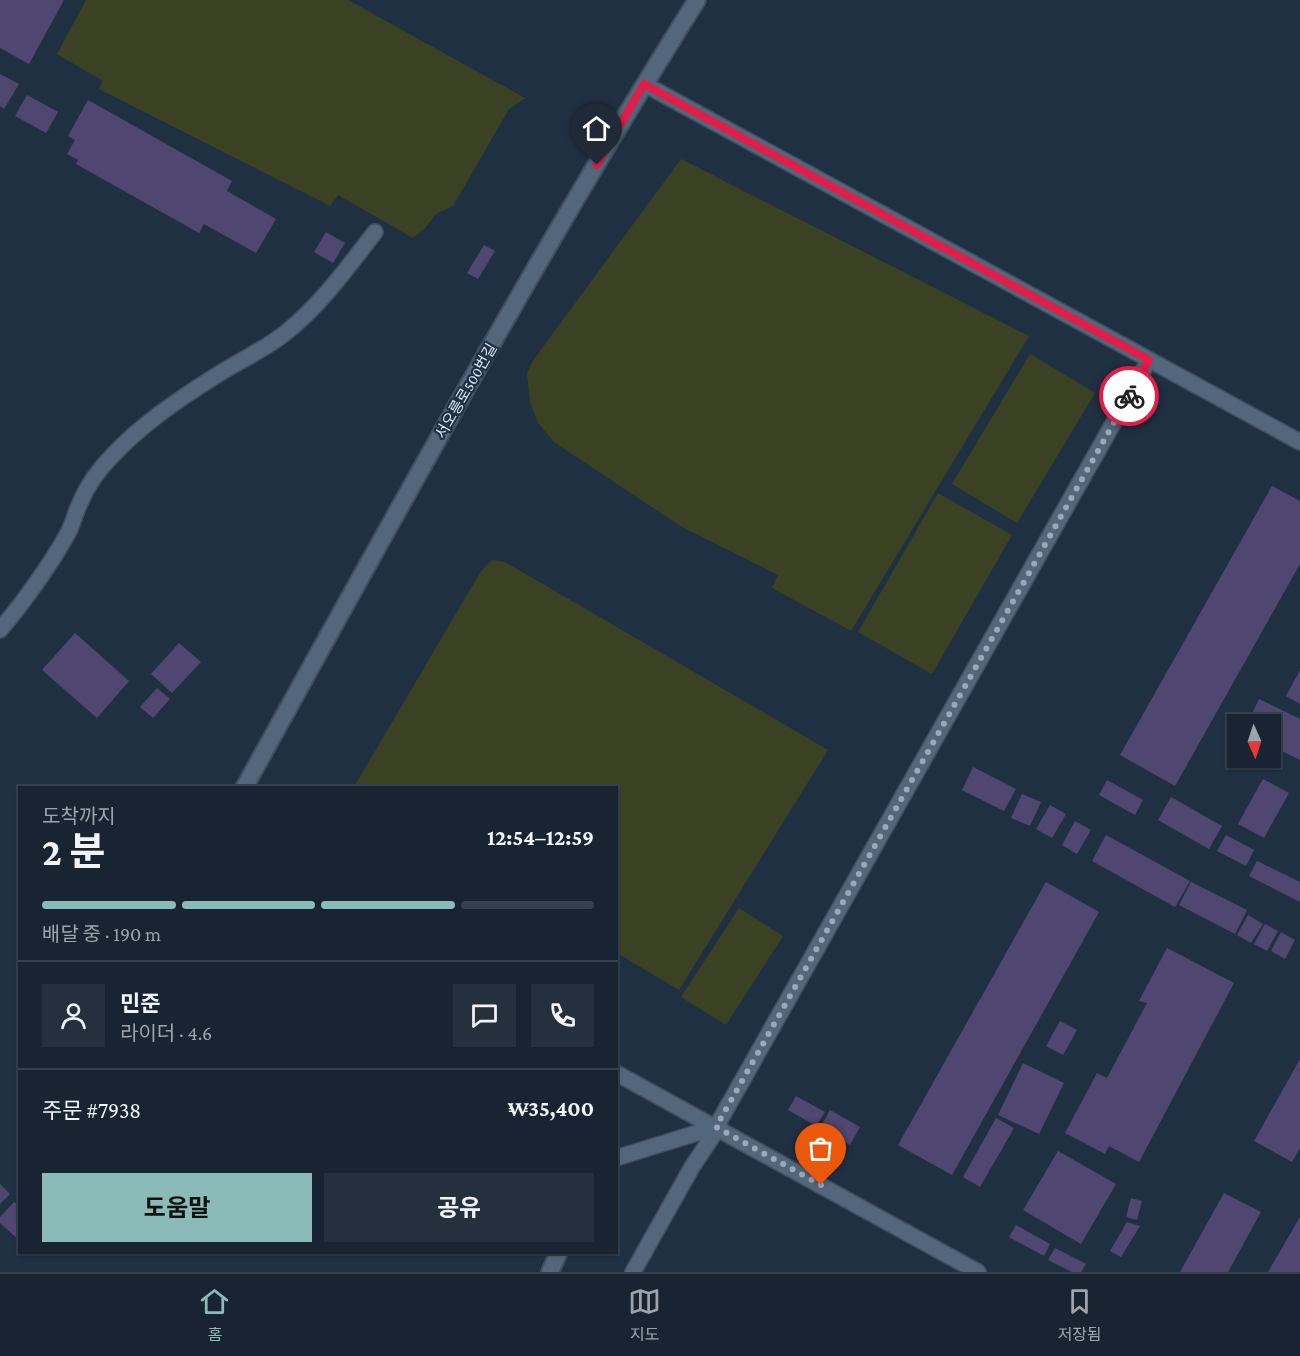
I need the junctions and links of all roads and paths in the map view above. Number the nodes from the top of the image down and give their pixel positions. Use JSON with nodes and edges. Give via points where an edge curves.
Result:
{"nodes":[{"id":1,"x":697,"y":0,"type":"edge"},
{"id":2,"x":644,"y":84,"type":"junction"},
{"id":3,"x":375,"y":232,"type":"dead end"},
{"id":4,"x":1149,"y":360,"type":"junction"},
{"id":5,"x":1300,"y":442,"type":"edge"},
{"id":6,"x":0,"y":630,"type":"edge"},
{"id":7,"x":245,"y":786,"type":"edge"},
{"id":8,"x":618,"y":1074,"type":"edge"},
{"id":9,"x":717,"y":1128,"type":"junction"},
{"id":10,"x":618,"y":1157,"type":"edge"},
{"id":11,"x":558,"y":1254,"type":"edge"},
{"id":12,"x":550,"y":1272,"type":"edge"},
{"id":13,"x":633,"y":1272,"type":"edge"},
{"id":14,"x":978,"y":1272,"type":"edge"}],
"edges":[{"from":1,"to":2,"type":"street","name":"서오릉로500번길"},
{"from":2,"to":4,"type":"lane"},
{"from":2,"to":7,"type":"street","name":"서오릉로500번길","via":[[432,451]]},
{"from":3,"to":6,"type":"lane","via":[[334,284],[286,333],[175,403],[134,433],[112,456],[93,479],[69,532]]},
{"from":4,"to":5,"type":"lane"},
{"from":4,"to":9,"type":"lane"},
{"from":8,"to":9,"type":"lane"},
{"from":9,"to":10,"type":"lane"},
{"from":9,"to":13,"type":"lane"},
{"from":9,"to":14,"type":"lane"},
{"from":11,"to":12,"type":"street"}]}
